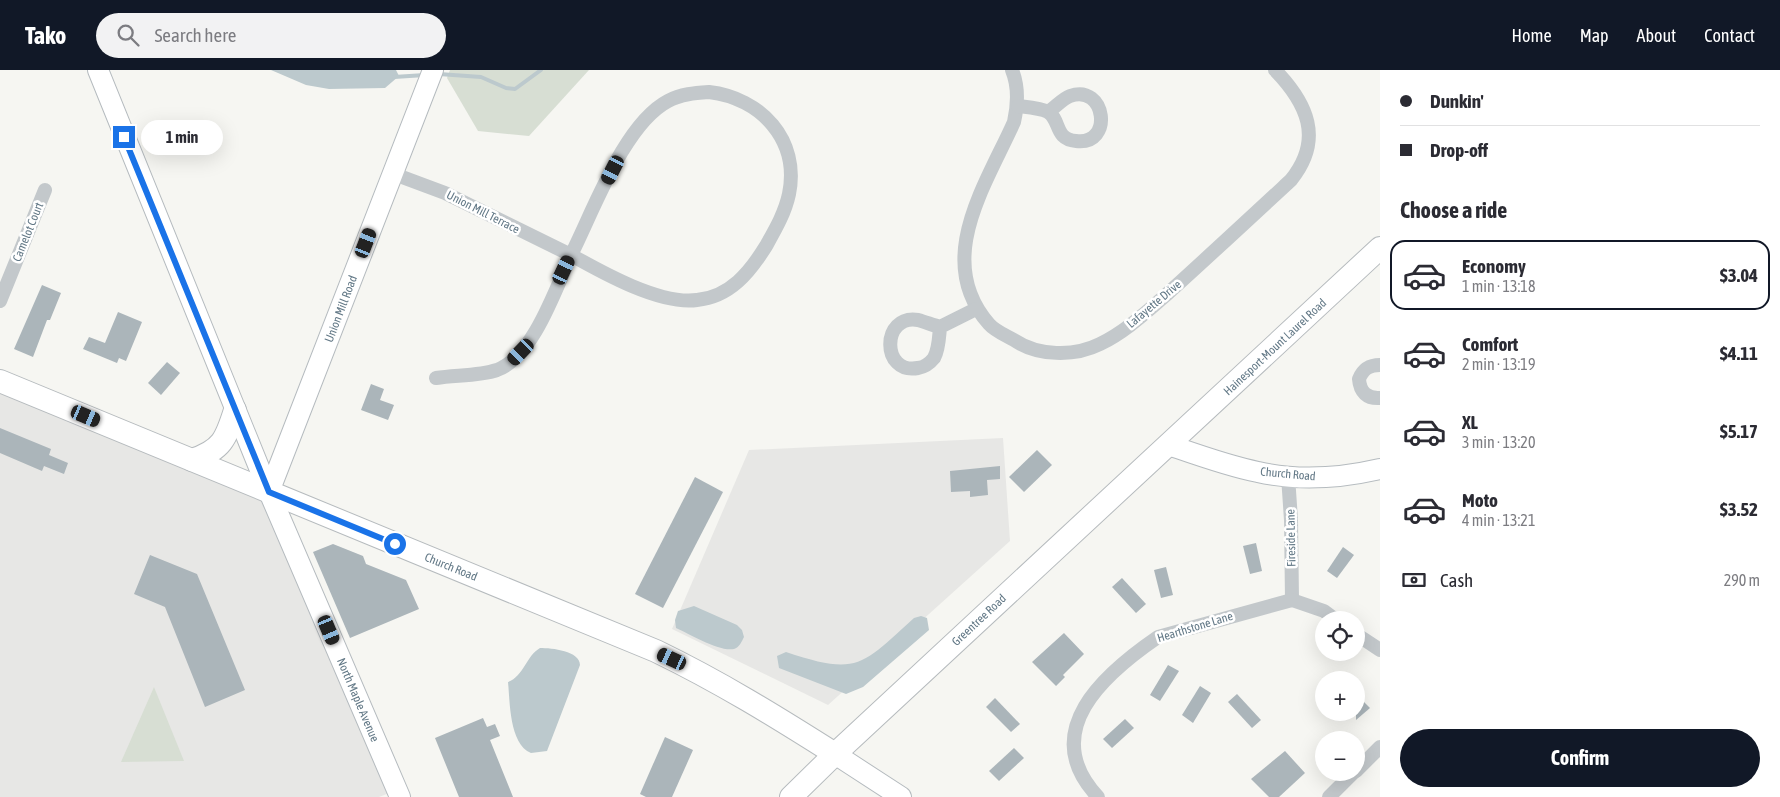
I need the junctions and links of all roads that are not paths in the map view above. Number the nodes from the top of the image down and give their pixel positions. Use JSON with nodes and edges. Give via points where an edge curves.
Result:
{"nodes":[{"id":1,"x":98,"y":70,"type":"edge"},
{"id":2,"x":433,"y":70,"type":"edge"},
{"id":3,"x":1012,"y":70,"type":"edge"},
{"id":4,"x":1275,"y":70,"type":"edge"},
{"id":5,"x":1018,"y":106,"type":"junction"},
{"id":6,"x":1048,"y":112,"type":"dead end"},
{"id":7,"x":394,"y":174,"type":"junction"},
{"id":8,"x":45,"y":190,"type":"dead end"},
{"id":9,"x":1380,"y":248,"type":"edge"},
{"id":10,"x":571,"y":255,"type":"junction"},
{"id":11,"x":0,"y":301,"type":"edge"},
{"id":12,"x":976,"y":309,"type":"junction"},
{"id":13,"x":940,"y":327,"type":"dead end"},
{"id":14,"x":1380,"y":365,"type":"edge"},
{"id":15,"x":436,"y":378,"type":"dead end"},
{"id":16,"x":0,"y":381,"type":"edge"},
{"id":17,"x":1380,"y":398,"type":"edge"},
{"id":18,"x":236,"y":410,"type":"junction"},
{"id":19,"x":1169,"y":445,"type":"junction"},
{"id":20,"x":192,"y":460,"type":"junction"},
{"id":21,"x":1380,"y":469,"type":"edge"},
{"id":22,"x":1288,"y":476,"type":"junction"},
{"id":23,"x":269,"y":492,"type":"junction"},
{"id":24,"x":1292,"y":600,"type":"junction"},
{"id":25,"x":1324,"y":611,"type":"edge"},
{"id":26,"x":1365,"y":640,"type":"edge"},
{"id":27,"x":1380,"y":650,"type":"edge"},
{"id":28,"x":1380,"y":747,"type":"edge"},
{"id":29,"x":835,"y":754,"type":"junction"},
{"id":30,"x":1365,"y":762,"type":"edge"},
{"id":31,"x":1346,"y":781,"type":"edge"},
{"id":32,"x":400,"y":797,"type":"edge"},
{"id":33,"x":791,"y":797,"type":"edge"},
{"id":34,"x":901,"y":797,"type":"edge"},
{"id":35,"x":1098,"y":797,"type":"edge"},
{"id":36,"x":1329,"y":797,"type":"edge"}],
"edges":[{"from":1,"to":18,"type":"main road","name":"North Maple Avenue"},
{"from":2,"to":7,"type":"main road","name":"Union Mill Road"},
{"from":3,"to":5,"type":"street","name":"Lafayette Drive"},
{"from":4,"to":12,"type":"street","name":"Lafayette Drive","via":[[1292,87],[1304,109],[1308,129],[1307,154],[1291,180],[1142,317],[1098,346],[1072,352],[1042,353],[997,330]]},
{"from":5,"to":6,"type":"street"},
{"from":5,"to":12,"type":"street","name":"Lafayette Drive","via":[[966,233],[964,271]]},
{"from":7,"to":10,"type":"street","name":"Union Mill Terrace","via":[[446,193]]},
{"from":7,"to":23,"type":"main road","name":"Union Mill Road"},
{"from":8,"to":11,"type":"street","name":"Camelot Court"},
{"from":9,"to":19,"type":"main road","name":"Hainesport-Mount Laurel Road"},
{"from":10,"to":10,"type":"street","name":"Union Mill Terrace","via":[[628,142],[645,118],[667,101],[694,93],[724,94],[751,105],[773,123],[781,136],[791,173],[784,211],[754,264],[723,293],[696,301],[669,299],[644,291]]},
{"from":10,"to":15,"type":"street","via":[[537,327],[511,362],[485,373]]},
{"from":12,"to":13,"type":"street"},
{"from":14,"to":17,"type":"street","via":[[1365,368],[1359,379],[1363,392],[1370,398]]},
{"from":16,"to":20,"type":"main road","name":"Church Road"},
{"from":18,"to":20,"type":"main road","via":[[225,439],[217,449]]},
{"from":18,"to":23,"type":"main road","name":"North Maple Avenue"},
{"from":19,"to":22,"type":"main road","name":"Church Road","via":[[1258,473]]},
{"from":19,"to":29,"type":"main road","name":"Greentree Road"},
{"from":20,"to":23,"type":"main road","name":"Church Road"},
{"from":21,"to":22,"type":"main road","name":"Church Road","via":[[1314,478]]},
{"from":22,"to":24,"type":"street","name":"Fireside Lane","via":[[1292,520]]},
{"from":23,"to":29,"type":"main road","name":"Church Road","via":[[656,651],[760,706]]},
{"from":23,"to":32,"type":"main road","name":"North Maple Avenue"},
{"from":24,"to":25,"type":"street"},
{"from":24,"to":35,"type":"street","name":"Hearthstone Lane","via":[[1158,637],[1101,686],[1081,710],[1074,732],[1076,761]]},
{"from":26,"to":27,"type":"street"},
{"from":28,"to":30,"type":"street"},
{"from":29,"to":33,"type":"main road","name":"Greentree Road"},
{"from":29,"to":34,"type":"main road"},
{"from":31,"to":36,"type":"street"}]}
